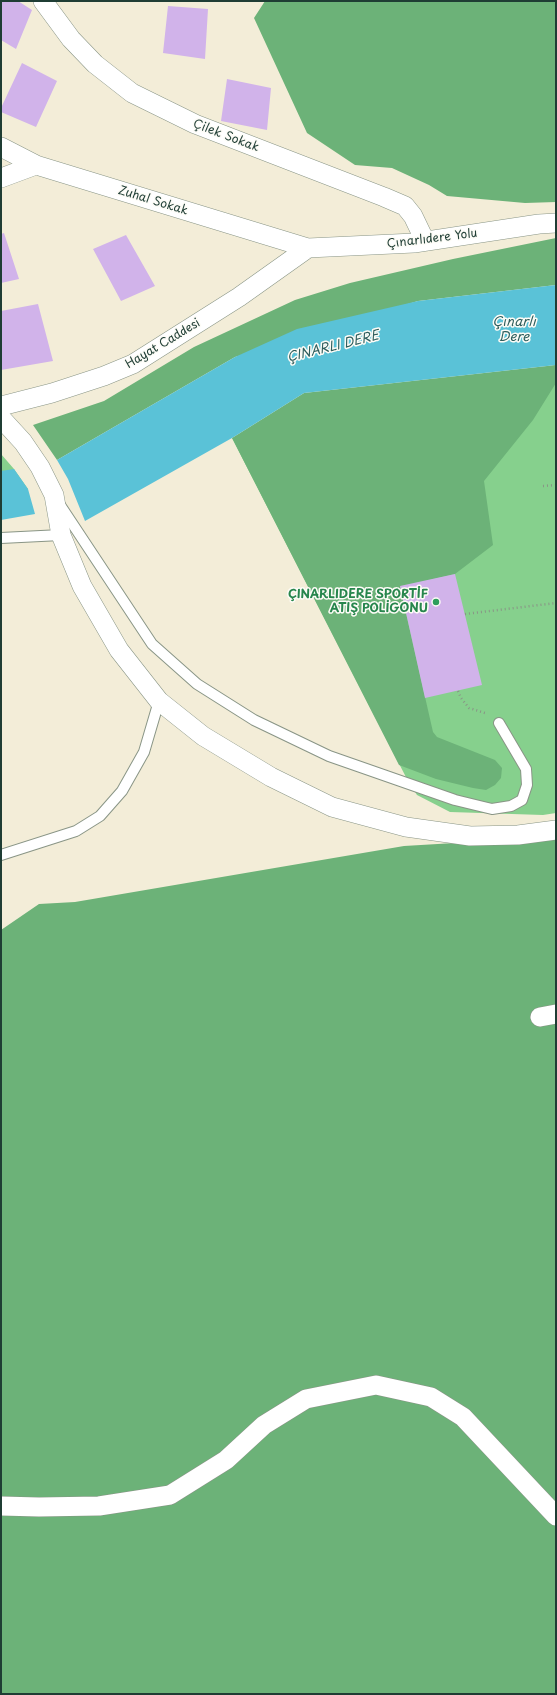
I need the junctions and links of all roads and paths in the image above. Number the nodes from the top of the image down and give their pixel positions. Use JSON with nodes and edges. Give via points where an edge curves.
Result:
{"nodes":[{"id":1,"x":43,"y":1,"type":"edge"},
{"id":2,"x":1,"y":147,"type":"edge"},
{"id":3,"x":36,"y":165,"type":"junction"},
{"id":4,"x":1,"y":178,"type":"edge"},
{"id":5,"x":556,"y":223,"type":"edge"},
{"id":6,"x":425,"y":241,"type":"junction"},
{"id":7,"x":308,"y":248,"type":"junction"},
{"id":8,"x":1,"y":406,"type":"edge"},
{"id":9,"x":1,"y":418,"type":"edge"},
{"id":10,"x":556,"y":485,"type":"edge"},
{"id":11,"x":543,"y":486,"type":"dead end"},
{"id":12,"x":54,"y":495,"type":"junction"},
{"id":13,"x":62,"y":536,"type":"junction"},
{"id":14,"x":1,"y":538,"type":"edge"},
{"id":15,"x":556,"y":603,"type":"edge"},
{"id":16,"x":465,"y":614,"type":"dead end"},
{"id":17,"x":458,"y":691,"type":"dead end"},
{"id":18,"x":159,"y":701,"type":"junction"},
{"id":19,"x":499,"y":723,"type":"joint"},
{"id":20,"x":556,"y":830,"type":"edge"},
{"id":21,"x":1,"y":855,"type":"edge"},
{"id":22,"x":1,"y":1506,"type":"edge"},
{"id":23,"x":556,"y":1516,"type":"edge"}],
"edges":[{"from":1,"to":6,"type":"street","name":"Çilek Sokak","via":[[71,39],[95,64],[132,94],[195,124],[384,196],[404,206],[413,216]]},
{"from":2,"to":3,"type":"street","name":"Zuhal Sokak"},
{"from":3,"to":4,"type":"street"},
{"from":3,"to":7,"type":"street","name":"Zuhal Sokak"},
{"from":5,"to":6,"type":"street","name":"Çınarlıdere Yolu"},
{"from":6,"to":7,"type":"street","name":"Çınarlıdere Yolu"},
{"from":7,"to":8,"type":"street","name":"Hayat Caddesi","via":[[239,297],[133,364],[52,393]]},
{"from":9,"to":12,"type":"street","via":[[23,442],[40,467]]},
{"from":10,"to":11,"type":"path"},
{"from":12,"to":13,"type":"street"},
{"from":12,"to":19,"type":"lane","via":[[152,644],[196,684],[254,720],[329,756],[455,800],[492,809],[511,806],[522,800],[527,785],[526,769]]},
{"from":13,"to":14,"type":"lane"},
{"from":13,"to":18,"type":"street","via":[[82,586],[119,650]]},
{"from":15,"to":16,"type":"path"},
{"from":17,"to":19,"type":"path","via":[[470,708],[483,712]]},
{"from":18,"to":20,"type":"street","via":[[203,736],[271,777],[332,807],[406,827],[470,836],[518,835]]},
{"from":18,"to":21,"type":"lane","via":[[144,752],[122,791],[100,816],[76,831]]},
{"from":22,"to":23,"type":"street","via":[[99,1506],[170,1495],[226,1460],[264,1425],[306,1399],[376,1385],[431,1397],[463,1417]]}]}
